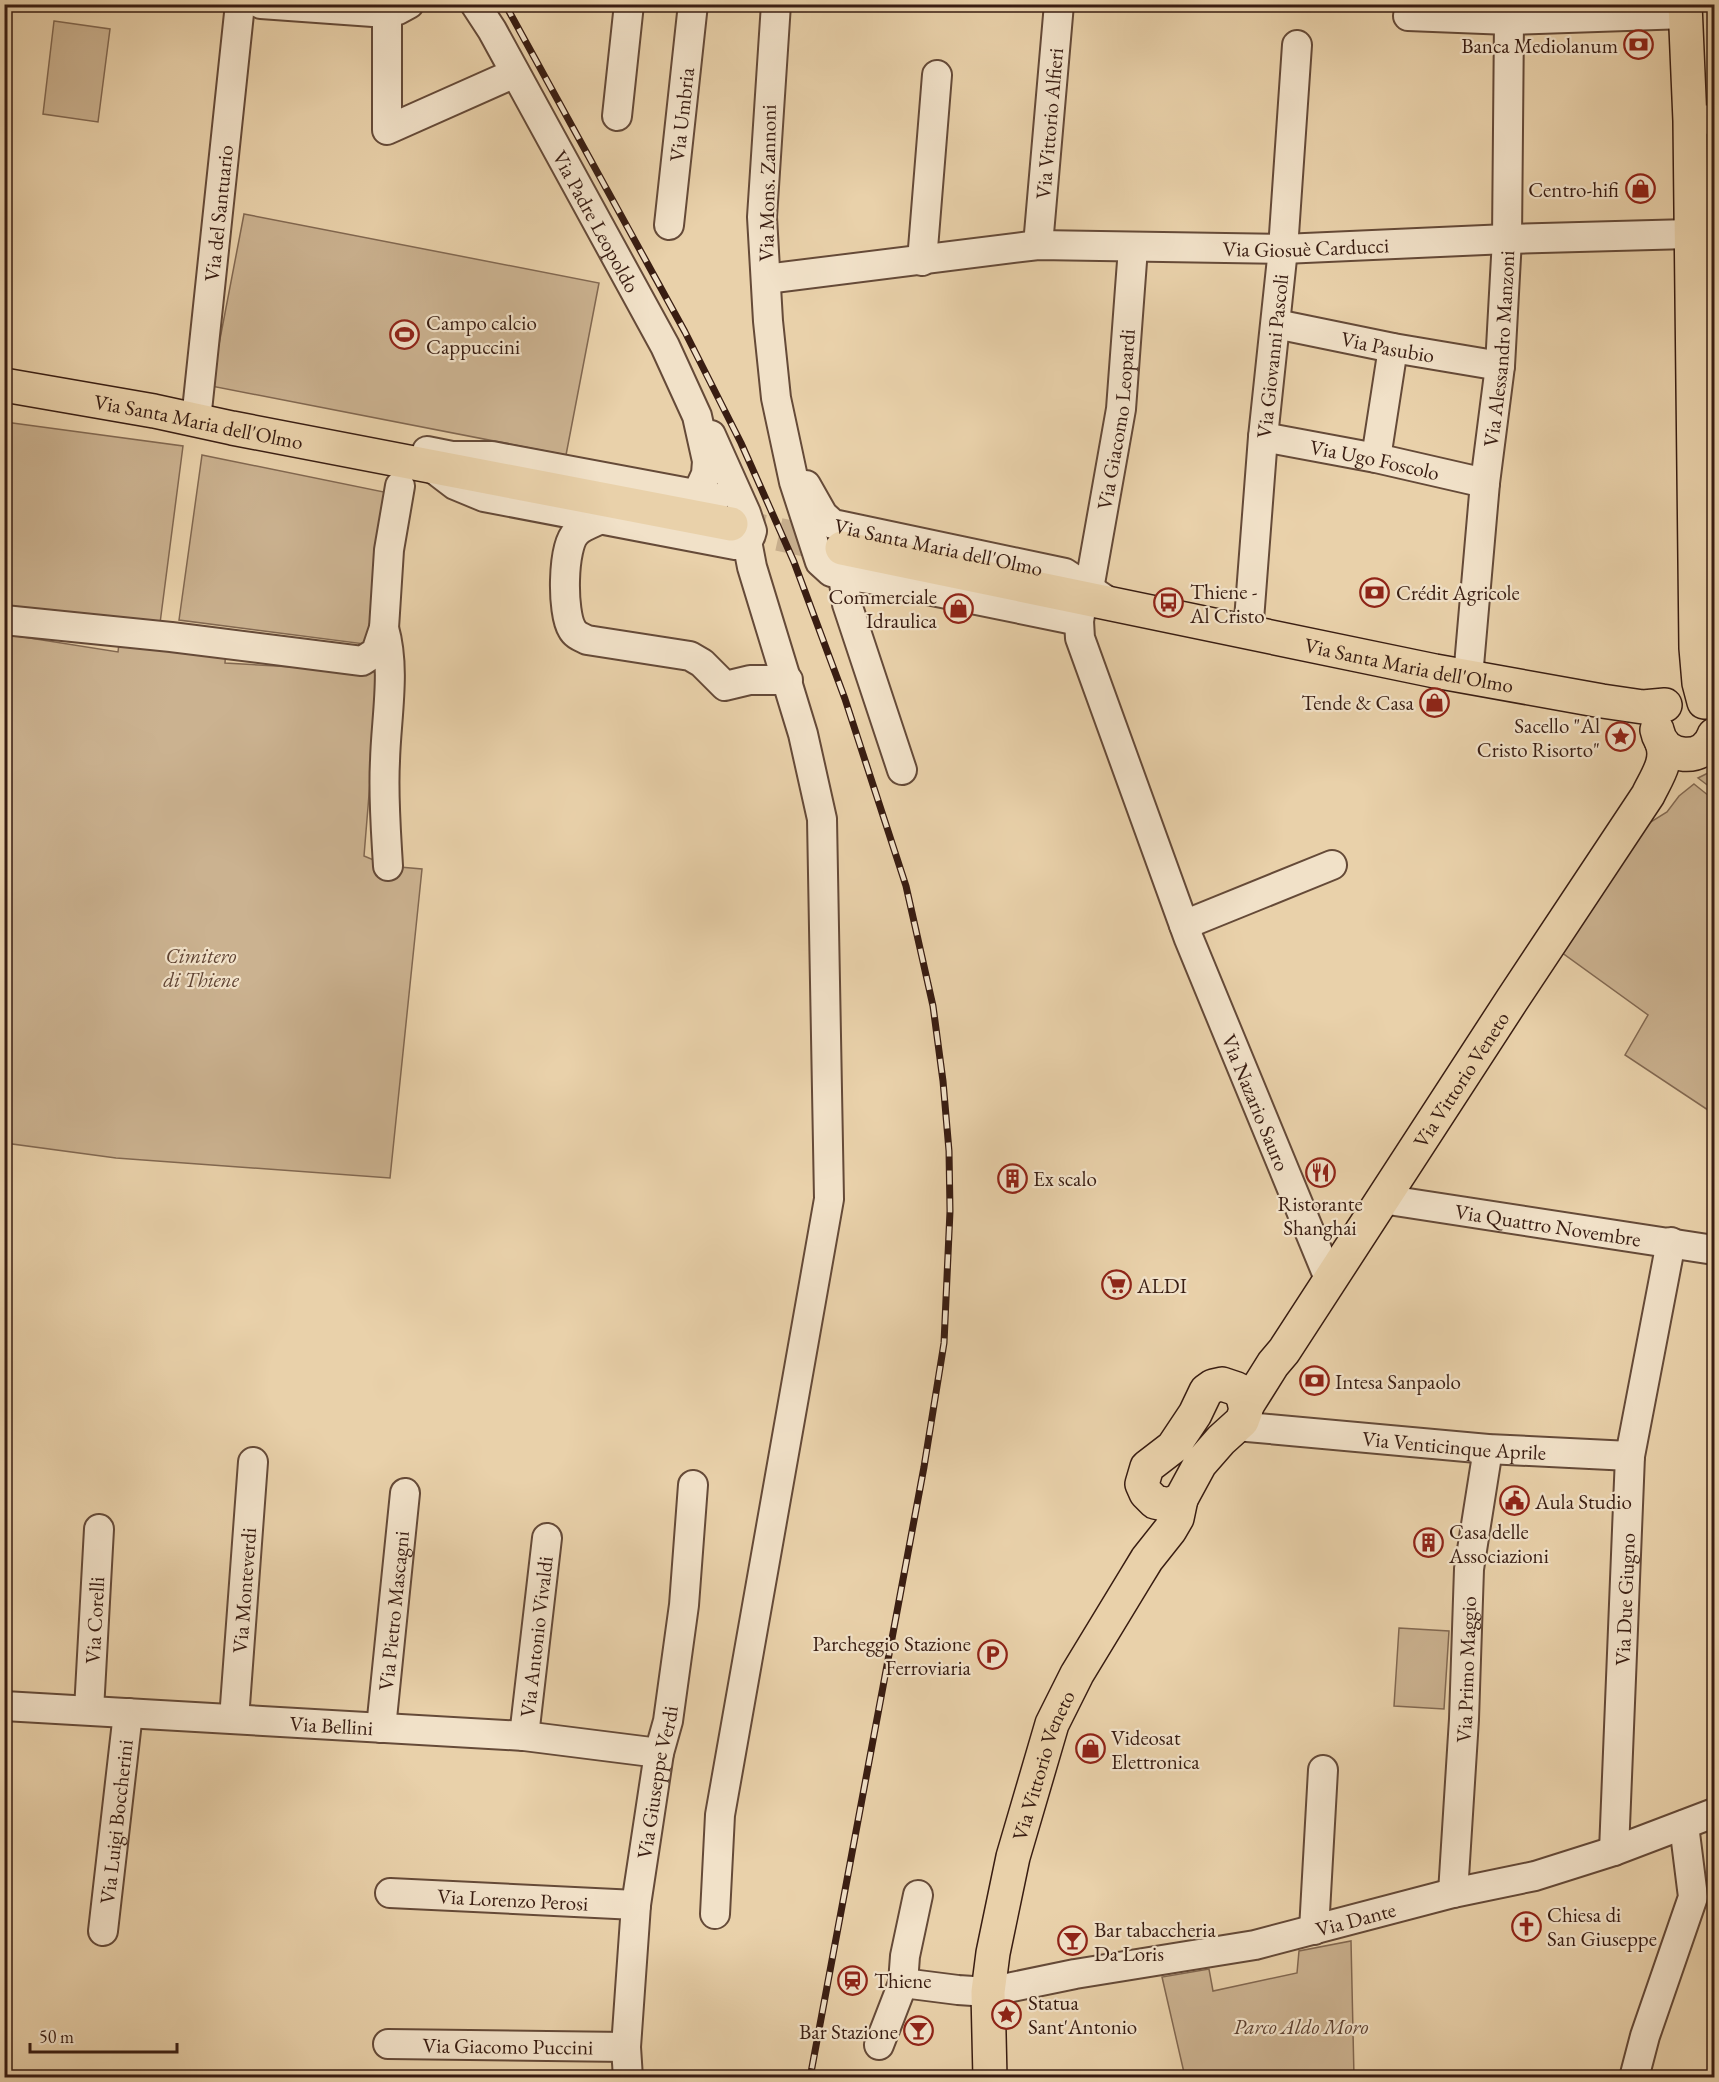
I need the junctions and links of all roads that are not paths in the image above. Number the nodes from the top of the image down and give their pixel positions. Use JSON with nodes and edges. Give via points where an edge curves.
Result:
{"nodes":[{"id":1,"x":240,"y":4,"type":"edge"},
{"id":2,"x":261,"y":4,"type":"edge"},
{"id":3,"x":464,"y":4,"type":"edge"},
{"id":4,"x":475,"y":4,"type":"edge"},
{"id":5,"x":629,"y":4,"type":"edge"},
{"id":6,"x":693,"y":4,"type":"edge"},
{"id":7,"x":776,"y":4,"type":"edge"},
{"id":8,"x":1059,"y":4,"type":"edge"},
{"id":9,"x":402,"y":7,"type":"edge"},
{"id":10,"x":1685,"y":9,"type":"edge"},
{"id":11,"x":1408,"y":16,"type":"dead end"},
{"id":12,"x":1509,"y":20,"type":"junction"},
{"id":13,"x":492,"y":30,"type":"junction"},
{"id":14,"x":1297,"y":45,"type":"dead end"},
{"id":15,"x":515,"y":73,"type":"junction"},
{"id":16,"x":938,"y":75,"type":"dead end"},
{"id":17,"x":617,"y":116,"type":"dead end"},
{"id":18,"x":1702,"y":120,"type":"edge"},
{"id":19,"x":669,"y":225,"type":"dead end"},
{"id":20,"x":1689,"y":234,"type":"junction"},
{"id":21,"x":1507,"y":239,"type":"junction"},
{"id":22,"x":1038,"y":245,"type":"junction"},
{"id":23,"x":1133,"y":248,"type":"junction"},
{"id":24,"x":1283,"y":249,"type":"junction"},
{"id":25,"x":922,"y":261,"type":"junction"},
{"id":26,"x":766,"y":279,"type":"junction"},
{"id":27,"x":1276,"y":324,"type":"junction"},
{"id":28,"x":1393,"y":348,"type":"junction"},
{"id":29,"x":1500,"y":366,"type":"junction"},
{"id":30,"x":4,"y":385,"type":"edge"},
{"id":31,"x":776,"y":398,"type":"joint"},
{"id":32,"x":697,"y":416,"type":"junction"},
{"id":33,"x":196,"y":420,"type":"junction"},
{"id":34,"x":1263,"y":438,"type":"junction"},
{"id":35,"x":1376,"y":458,"type":"junction"},
{"id":36,"x":430,"y":466,"type":"junction"},
{"id":37,"x":396,"y":472,"type":"junction"},
{"id":38,"x":1485,"y":483,"type":"junction"},
{"id":39,"x":1704,"y":486,"type":"edge"},
{"id":40,"x":697,"y":494,"type":"junction"},
{"id":41,"x":601,"y":519,"type":"junction"},
{"id":42,"x":740,"y":523,"type":"junction"},
{"id":43,"x":833,"y":548,"type":"junction"},
{"id":44,"x":1090,"y":603,"type":"junction"},
{"id":45,"x":4,"y":620,"type":"edge"},
{"id":46,"x":384,"y":628,"type":"junction"},
{"id":47,"x":1248,"y":633,"type":"junction"},
{"id":48,"x":1467,"y":677,"type":"junction"},
{"id":49,"x":788,"y":680,"type":"junction"},
{"id":50,"x":1693,"y":724,"type":"edge"},
{"id":51,"x":902,"y":770,"type":"dead end"},
{"id":52,"x":1332,"y":865,"type":"dead end"},
{"id":53,"x":388,"y":866,"type":"dead end"},
{"id":54,"x":1184,"y":925,"type":"junction"},
{"id":55,"x":1382,"y":1199,"type":"junction"},
{"id":56,"x":1671,"y":1242,"type":"junction"},
{"id":57,"x":1714,"y":1250,"type":"edge"},
{"id":58,"x":1330,"y":1281,"type":"junction"},
{"id":59,"x":1273,"y":1364,"type":"junction"},
{"id":60,"x":1222,"y":1384,"type":"junction"},
{"id":61,"x":1243,"y":1414,"type":"junction"},
{"id":62,"x":1488,"y":1449,"type":"junction"},
{"id":63,"x":1630,"y":1456,"type":"junction"},
{"id":64,"x":253,"y":1462,"type":"dead end"},
{"id":65,"x":693,"y":1485,"type":"dead end"},
{"id":66,"x":405,"y":1493,"type":"dead end"},
{"id":67,"x":1149,"y":1497,"type":"junction"},
{"id":68,"x":1180,"y":1499,"type":"junction"},
{"id":69,"x":99,"y":1529,"type":"dead end"},
{"id":70,"x":547,"y":1538,"type":"dead end"},
{"id":71,"x":1147,"y":1559,"type":"junction"},
{"id":72,"x":4,"y":1706,"type":"edge"},
{"id":73,"x":89,"y":1710,"type":"junction"},
{"id":74,"x":128,"y":1713,"type":"junction"},
{"id":75,"x":234,"y":1719,"type":"junction"},
{"id":76,"x":381,"y":1728,"type":"junction"},
{"id":77,"x":524,"y":1736,"type":"junction"},
{"id":78,"x":659,"y":1754,"type":"junction"},
{"id":79,"x":1323,"y":1770,"type":"dead end"},
{"id":80,"x":1714,"y":1813,"type":"edge"},
{"id":81,"x":1684,"y":1825,"type":"junction"},
{"id":82,"x":1614,"y":1851,"type":"junction"},
{"id":83,"x":390,"y":1893,"type":"dead end"},
{"id":84,"x":1454,"y":1893,"type":"junction"},
{"id":85,"x":918,"y":1895,"type":"dead end"},
{"id":86,"x":636,"y":1905,"type":"junction"},
{"id":87,"x":715,"y":1914,"type":"dead end"},
{"id":88,"x":1314,"y":1930,"type":"junction"},
{"id":89,"x":104,"y":1931,"type":"dead end"},
{"id":90,"x":903,"y":1983,"type":"junction"},
{"id":91,"x":988,"y":1992,"type":"junction"},
{"id":92,"x":388,"y":2043,"type":"dead end"},
{"id":93,"x":879,"y":2045,"type":"dead end"},
{"id":94,"x":627,"y":2047,"type":"junction"},
{"id":95,"x":628,"y":2078,"type":"edge"},
{"id":96,"x":990,"y":2078,"type":"edge"},
{"id":97,"x":1634,"y":2078,"type":"edge"}],
"edges":[{"from":1,"to":33,"type":"street","name":"Via del Santuario"},
{"from":2,"to":9,"type":"street"},
{"from":3,"to":13,"type":"street","name":"Via Padre Leopoldo"},
{"from":4,"to":13,"type":"street","name":"Via Padre Leopoldo"},
{"from":5,"to":17,"type":"street"},
{"from":6,"to":19,"type":"street","name":"Via Umbria"},
{"from":7,"to":26,"type":"street","name":"Via Mons. Zannoni","via":[[762,217]]},
{"from":8,"to":22,"type":"street","name":"Via Vittorio Alfieri"},
{"from":9,"to":15,"type":"street","via":[[387,130]]},
{"from":10,"to":12,"type":"street"},
{"from":10,"to":18,"type":"main road","name":"Via Vittorio Veneto"},
{"from":11,"to":12,"type":"street"},
{"from":12,"to":21,"type":"street","name":"Via Alessandro Manzoni"},
{"from":13,"to":15,"type":"street","name":"Via Padre Leopoldo"},
{"from":14,"to":24,"type":"street","name":"Via Giovanni Pascoli"},
{"from":15,"to":32,"type":"street","name":"Via Padre Leopoldo","via":[[665,346]]},
{"from":16,"to":25,"type":"street"},
{"from":18,"to":20,"type":"main road","name":"Via Vittorio Veneto"},
{"from":20,"to":21,"type":"street","name":"Via Giosuè Carducci"},
{"from":20,"to":39,"type":"main road","name":"Via Vittorio Veneto"},
{"from":21,"to":24,"type":"street","name":"Via Giosuè Carducci"},
{"from":21,"to":29,"type":"street","name":"Via Alessandro Manzoni"},
{"from":22,"to":23,"type":"street","name":"Via Giosuè Carducci"},
{"from":22,"to":25,"type":"street","name":"Via Giosuè Carducci"},
{"from":23,"to":24,"type":"street","name":"Via Giosuè Carducci"},
{"from":23,"to":44,"type":"street","name":"Via Giacomo Leopardi","via":[[1121,409]]},
{"from":24,"to":27,"type":"street","name":"Via Giovanni Pascoli"},
{"from":25,"to":26,"type":"street","name":"Via Giosuè Carducci"},
{"from":26,"to":31,"type":"street","name":"Via Mons. Zannoni"},
{"from":27,"to":28,"type":"street","name":"Via Pasubio"},
{"from":27,"to":34,"type":"street","name":"Via Giovanni Pascoli"},
{"from":28,"to":29,"type":"street","name":"Via Pasubio"},
{"from":28,"to":35,"type":"street"},
{"from":29,"to":38,"type":"street","name":"Via Alessandro Manzoni"},
{"from":30,"to":33,"type":"main road","name":"Via Santa Maria dell'Olmo"},
{"from":31,"to":43,"type":"street","name":"Via Santa Maria dell'Olmo","via":[[794,482]]},
{"from":32,"to":40,"type":"street","name":"Via Padre Leopoldo","via":[[707,461]]},
{"from":32,"to":42,"type":"street","name":"Via Padre Leopoldo","via":[[714,442]]},
{"from":33,"to":37,"type":"main road","name":"Via Santa Maria dell'Olmo"},
{"from":34,"to":35,"type":"street","name":"Via Ugo Foscolo"},
{"from":34,"to":47,"type":"street","name":"Via Giovanni Pascoli"},
{"from":35,"to":38,"type":"street","name":"Via Ugo Foscolo"},
{"from":36,"to":37,"type":"main road","name":"Via Santa Maria dell'Olmo"},
{"from":36,"to":41,"type":"street","name":"Via Santa Maria dell'Olmo","via":[[455,485],[484,497]]},
{"from":36,"to":42,"type":"main road","name":"Via Santa Maria dell'Olmo"},
{"from":37,"to":40,"type":"street","name":"Via Santa Maria dell'Olmo","via":[[426,451],[452,456],[492,456]]},
{"from":37,"to":46,"type":"street"},
{"from":38,"to":48,"type":"street","name":"Via Alessandro Manzoni"},
{"from":39,"to":50,"type":"main road","name":"Via Vittorio Veneto","via":[[1696,648],[1682,686]]},
{"from":40,"to":42,"type":"street","name":"Via Santa Maria dell'Olmo"},
{"from":41,"to":42,"type":"street","name":"Via Santa Maria dell'Olmo","via":[[735,545]]},
{"from":41,"to":49,"type":"street","via":[[576,532],[569,543],[566,589],[570,627],[575,634],[587,640],[690,656],[725,686],[750,680]]},
{"from":42,"to":49,"type":"street","name":"Via Padre Leopoldo"},
{"from":43,"to":44,"type":"main road","name":"Via Santa Maria dell'Olmo","via":[[1064,593]]},
{"from":43,"to":51,"type":"street","via":[[847,604]]},
{"from":44,"to":47,"type":"main road","name":"Via Santa Maria dell'Olmo"},
{"from":44,"to":54,"type":"street","name":"Via Nazario Sauro","via":[[1080,638]]},
{"from":45,"to":46,"type":"street","via":[[362,661],[376,652]]},
{"from":46,"to":53,"type":"street","via":[[390,673],[384,794]]},
{"from":47,"to":48,"type":"main road","name":"Via Santa Maria dell'Olmo"},
{"from":48,"to":50,"type":"main road","name":"Via Santa Maria dell'Olmo","via":[[1602,701],[1649,725]]},
{"from":49,"to":87,"type":"street","name":"Via Padre Leopoldo","via":[[822,819],[829,1199],[720,1815]]},
{"from":50,"to":55,"type":"main road","name":"Via Vittorio Veneto","via":[[1674,767],[1648,795]]},
{"from":52,"to":54,"type":"street"},
{"from":54,"to":58,"type":"street","name":"Via Nazario Sauro"},
{"from":55,"to":56,"type":"street","name":"Via Quattro Novembre"},
{"from":55,"to":58,"type":"main road","name":"Via Vittorio Veneto"},
{"from":56,"to":57,"type":"street","name":"Via Quattro Novembre"},
{"from":56,"to":63,"type":"street","name":"Via Due Giugno"},
{"from":58,"to":59,"type":"main road","name":"Via Vittorio Veneto"},
{"from":59,"to":60,"type":"main road"},
{"from":59,"to":61,"type":"main road","name":"Via Vittorio Veneto"},
{"from":60,"to":61,"type":"main road","via":[[1237,1389],[1243,1397]]},
{"from":60,"to":67,"type":"main road","via":[[1206,1391],[1173,1447],[1147,1467],[1142,1484]]},
{"from":61,"to":62,"type":"street","name":"Via Venticinque Aprile","via":[[1278,1429]]},
{"from":61,"to":68,"type":"main road","name":"Via Vittorio Veneto","via":[[1200,1464]]},
{"from":62,"to":63,"type":"street","name":"Via Venticinque Aprile"},
{"from":62,"to":84,"type":"street","name":"Via Primo Maggio","via":[[1469,1569]]},
{"from":63,"to":82,"type":"street","name":"Via Due Giugno"},
{"from":64,"to":75,"type":"street","name":"Via Monteverdi"},
{"from":65,"to":78,"type":"street","name":"Via Giuseppe Verdi","via":[[684,1605],[668,1721]]},
{"from":66,"to":76,"type":"street","name":"Via Pietro Mascagni"},
{"from":67,"to":68,"type":"main road","via":[[1163,1505]]},
{"from":67,"to":71,"type":"main road"},
{"from":68,"to":71,"type":"main road","name":"Via Vittorio Veneto","via":[[1170,1530]]},
{"from":69,"to":73,"type":"street","name":"Via Corelli"},
{"from":70,"to":77,"type":"street","name":"Via Antonio Vivaldi"},
{"from":71,"to":91,"type":"main road","name":"Via Vittorio Veneto","via":[[1077,1674],[1052,1724],[1013,1857]]},
{"from":72,"to":73,"type":"street","name":"Via Bellini"},
{"from":73,"to":74,"type":"street","name":"Via Bellini"},
{"from":74,"to":75,"type":"street","name":"Via Bellini"},
{"from":74,"to":89,"type":"street","name":"Via Luigi Boccherini"},
{"from":75,"to":76,"type":"street","name":"Via Bellini"},
{"from":76,"to":77,"type":"street","name":"Via Bellini"},
{"from":77,"to":78,"type":"street","name":"Via Bellini"},
{"from":78,"to":86,"type":"street","name":"Via Giuseppe Verdi"},
{"from":79,"to":88,"type":"street"},
{"from":80,"to":81,"type":"street","name":"Via Dante"},
{"from":81,"to":82,"type":"street","name":"Via Dante"},
{"from":81,"to":97,"type":"street","via":[[1693,1897]]},
{"from":82,"to":84,"type":"street","name":"Via Dante","via":[[1535,1876]]},
{"from":83,"to":86,"type":"street","name":"Via Lorenzo Perosi"},
{"from":84,"to":88,"type":"street","name":"Via Dante"},
{"from":85,"to":90,"type":"street"},
{"from":86,"to":94,"type":"street","name":"Via Giuseppe Verdi"},
{"from":88,"to":91,"type":"street","name":"Via Dante","via":[[1255,1945]]},
{"from":90,"to":91,"type":"street","name":"Via Dante"},
{"from":90,"to":93,"type":"street"},
{"from":91,"to":96,"type":"main road","name":"Via Vittorio Veneto"},
{"from":92,"to":94,"type":"street","name":"Via Giacomo Puccini"},
{"from":94,"to":95,"type":"street","name":"Via Giuseppe Verdi"}]}
